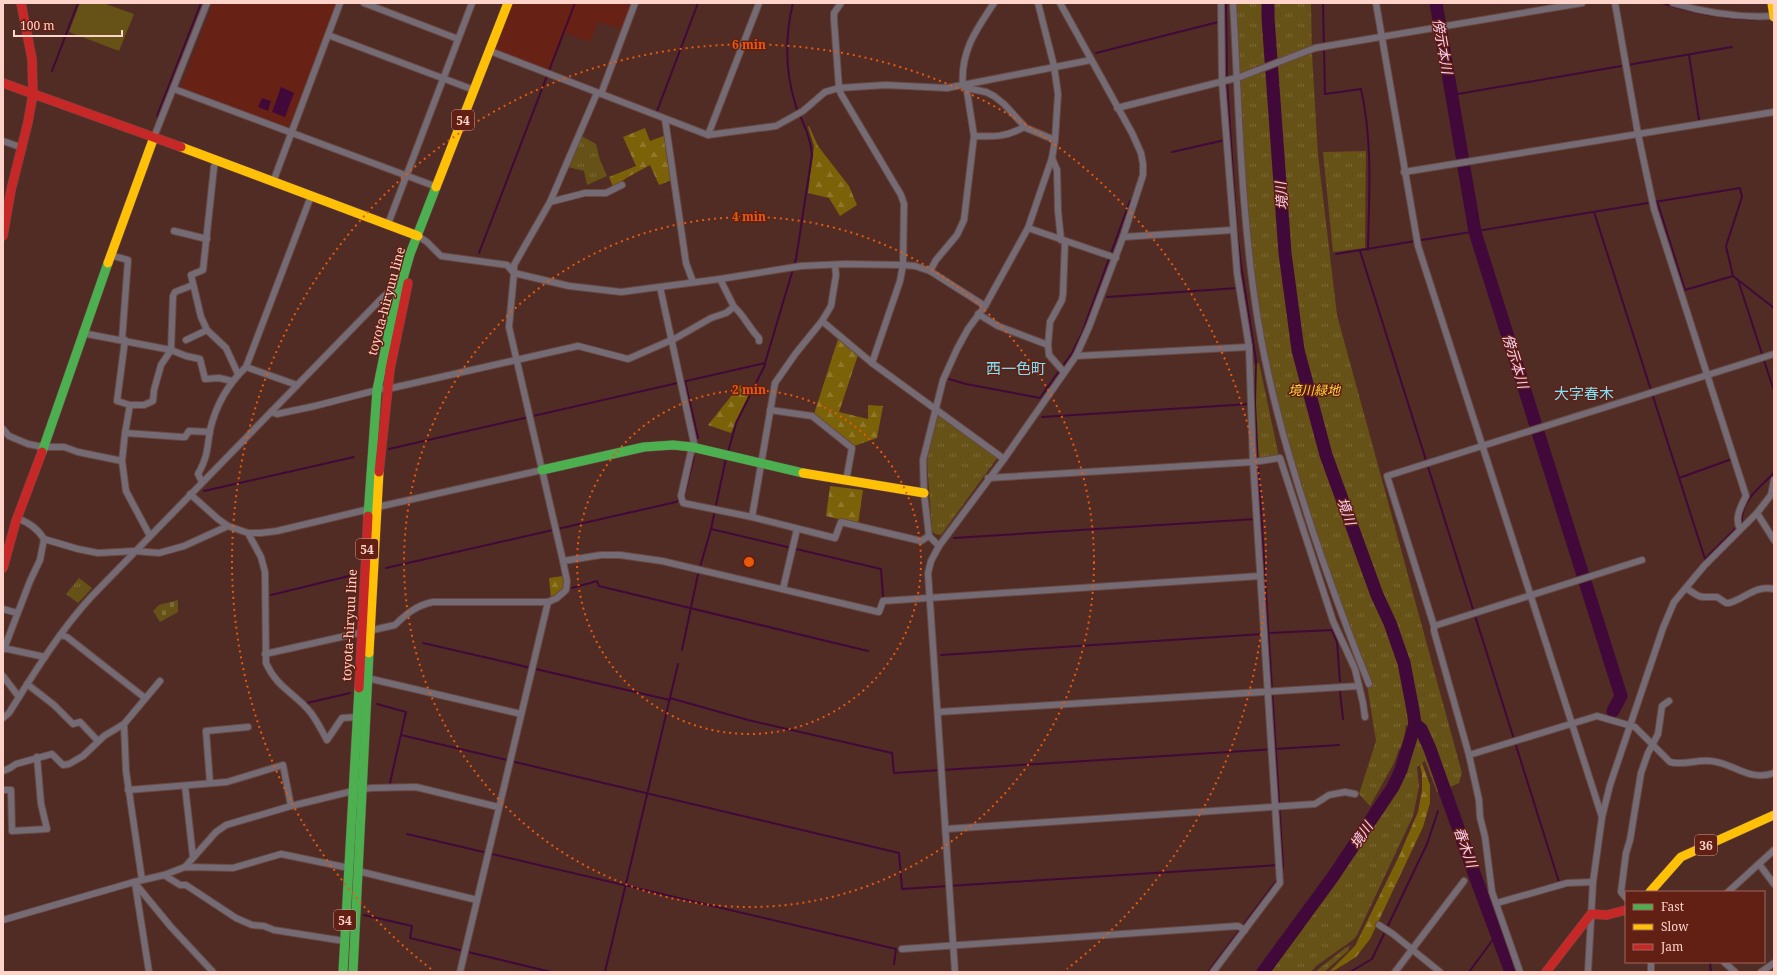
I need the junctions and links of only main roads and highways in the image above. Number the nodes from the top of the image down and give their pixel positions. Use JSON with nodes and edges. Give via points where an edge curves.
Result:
{"nodes":[{"id":1,"x":21,"y":3,"type":"edge"},
{"id":2,"x":508,"y":3,"type":"edge"},
{"id":3,"x":1772,"y":3,"type":"edge"},
{"id":4,"x":1774,"y":16,"type":"edge"},
{"id":5,"x":3,"y":83,"type":"edge"},
{"id":6,"x":33,"y":94,"type":"junction"},
{"id":7,"x":154,"y":137,"type":"junction"},
{"id":8,"x":3,"y":236,"type":"edge"},
{"id":9,"x":418,"y":236,"type":"junction"},
{"id":10,"x":542,"y":470,"type":"road end"},
{"id":11,"x":924,"y":493,"type":"road end"},
{"id":12,"x":373,"y":508,"type":"junction"},
{"id":13,"x":3,"y":568,"type":"edge"},
{"id":14,"x":366,"y":632,"type":"junction"},
{"id":15,"x":357,"y":790,"type":"junction"},
{"id":16,"x":1774,"y":815,"type":"edge"},
{"id":17,"x":353,"y":869,"type":"junction"},
{"id":18,"x":1651,"y":891,"type":"edge"},
{"id":19,"x":1625,"y":912,"type":"edge"},
{"id":20,"x":343,"y":972,"type":"edge"},
{"id":21,"x":353,"y":972,"type":"edge"},
{"id":22,"x":1546,"y":972,"type":"edge"}],
"edges":[{"from":1,"to":6,"type":"main road","via":[[32,59]]},
{"from":2,"to":9,"type":"main road","name":"toyota-hiryuu line","number":"54"},
{"from":3,"to":4,"type":"main road"},
{"from":5,"to":6,"type":"main road"},
{"from":6,"to":7,"type":"main road"},
{"from":6,"to":8,"type":"main road"},
{"from":7,"to":9,"type":"main road"},
{"from":7,"to":13,"type":"main road","via":[[82,332],[44,448],[17,518]]},
{"from":9,"to":12,"type":"main road","name":"toyota-hiryuu line","number":"54","via":[[386,388]]},
{"from":9,"to":12,"type":"main road","name":"toyota-hiryuu line","number":"54","via":[[410,254],[392,317],[377,390]]},
{"from":10,"to":11,"type":"main road","via":[[644,447],[673,445],[794,472]]},
{"from":12,"to":14,"type":"main road","name":"toyota-hiryuu line","number":"54"},
{"from":14,"to":15,"type":"main road","name":"toyota-hiryuu line","number":"54","via":[[367,678]]},
{"from":14,"to":15,"type":"main road","name":"toyota-hiryuu line","number":"54","via":[[357,718]]},
{"from":15,"to":17,"type":"main road","name":"toyota-hiryuu line","number":"54"},
{"from":16,"to":18,"type":"main road","number":"36","via":[[1681,857]]},
{"from":17,"to":20,"type":"main road","name":"toyota-hiryuu line","number":"54","via":[[344,941]]},
{"from":17,"to":21,"type":"main road","name":"toyota-hiryuu line","number":"54"},
{"from":19,"to":22,"type":"main road","via":[[1607,916],[1591,914]]}]}
